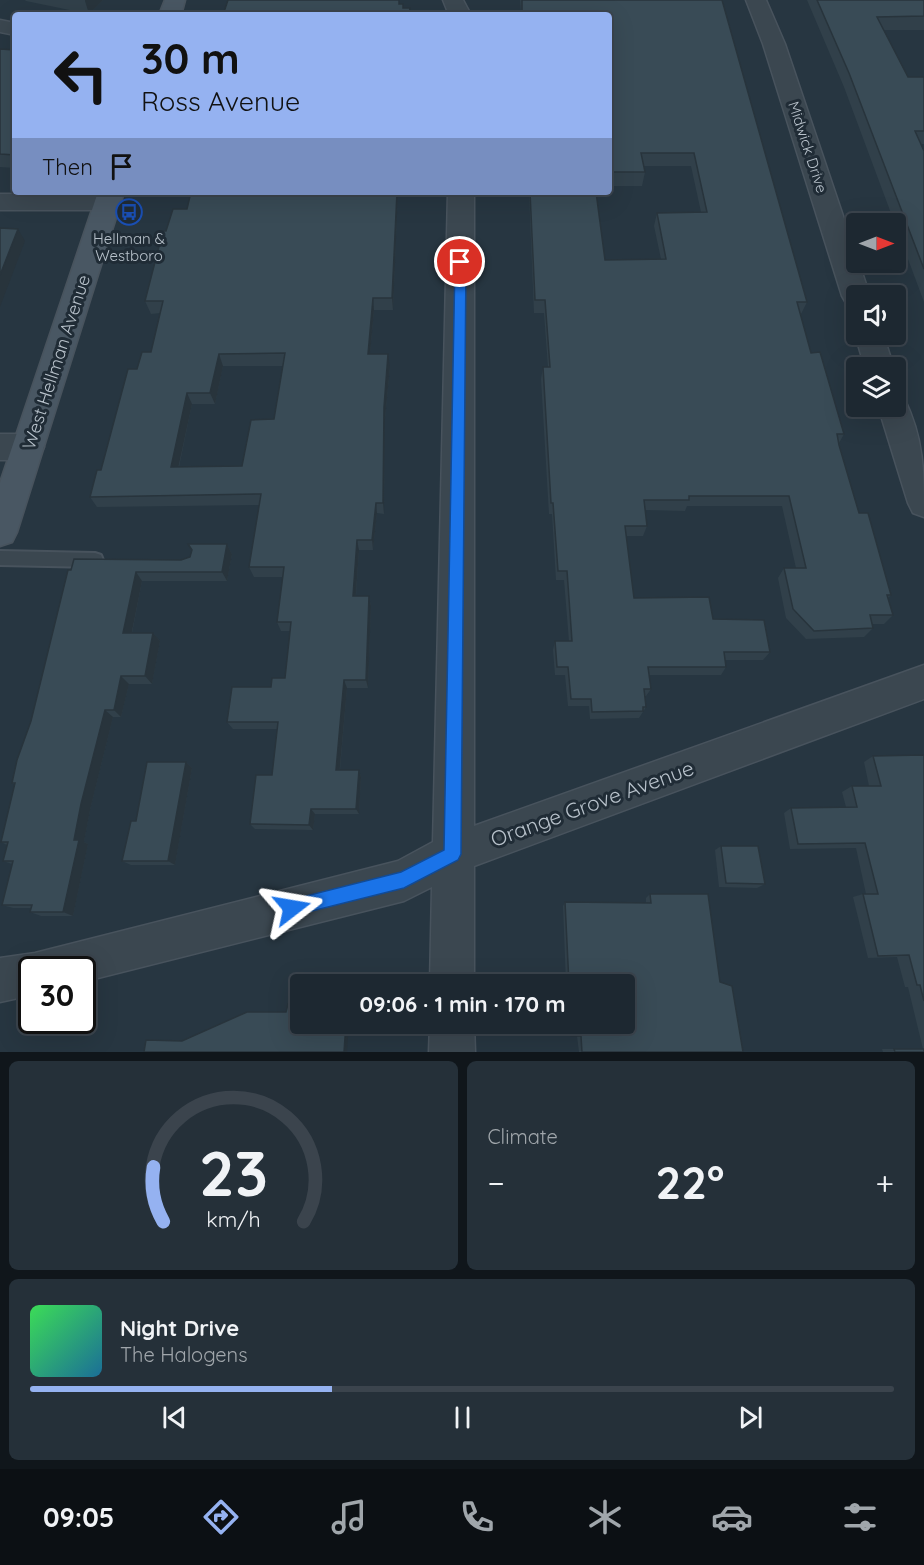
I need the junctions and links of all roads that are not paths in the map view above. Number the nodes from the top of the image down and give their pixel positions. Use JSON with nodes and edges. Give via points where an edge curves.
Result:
{"nodes":[{"id":1,"x":756,"y":0,"type":"edge"},
{"id":2,"x":461,"y":195,"type":"edge"},
{"id":3,"x":110,"y":197,"type":"edge"},
{"id":4,"x":0,"y":202,"type":"edge"},
{"id":5,"x":852,"y":285,"type":"edge"},
{"id":6,"x":896,"y":417,"type":"edge"},
{"id":7,"x":14,"y":447,"type":"edge"},
{"id":8,"x":924,"y":503,"type":"edge"},
{"id":9,"x":0,"y":532,"type":"edge"},
{"id":10,"x":0,"y":558,"type":"edge"},
{"id":11,"x":116,"y":560,"type":"edge"},
{"id":12,"x":924,"y":682,"type":"edge"},
{"id":13,"x":452,"y":854,"type":"junction"},
{"id":14,"x":96,"y":957,"type":"edge"},
{"id":15,"x":452,"y":974,"type":"edge"},
{"id":16,"x":18,"y":976,"type":"edge"},
{"id":17,"x":0,"y":980,"type":"edge"},
{"id":18,"x":452,"y":1034,"type":"edge"},
{"id":19,"x":452,"y":1052,"type":"edge"}],
"edges":[{"from":1,"to":5,"type":"street","name":"Midwick Drive"},
{"from":2,"to":13,"type":"street"},
{"from":3,"to":4,"type":"street"},
{"from":3,"to":7,"type":"street","name":"West Hellman Avenue"},
{"from":6,"to":8,"type":"street"},
{"from":7,"to":9,"type":"street","name":"West Hellman Avenue"},
{"from":10,"to":11,"type":"lane"},
{"from":12,"to":13,"type":"street","name":"Orange Grove Avenue"},
{"from":13,"to":14,"type":"street","name":"Orange Grove Avenue","via":[[404,880]]},
{"from":13,"to":15,"type":"street"},
{"from":16,"to":17,"type":"street"},
{"from":18,"to":19,"type":"street"}]}
